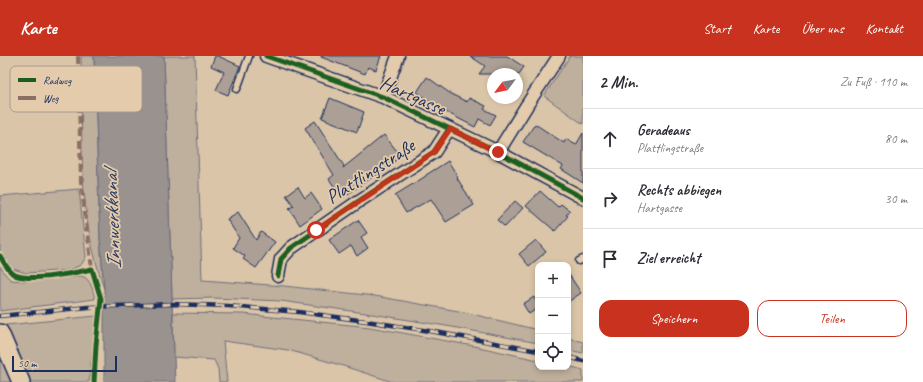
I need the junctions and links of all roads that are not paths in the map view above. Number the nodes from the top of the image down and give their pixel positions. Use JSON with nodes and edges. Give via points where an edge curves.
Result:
{"nodes":[{"id":1,"x":249,"y":56,"type":"edge"},
{"id":2,"x":266,"y":56,"type":"edge"},
{"id":3,"x":398,"y":56,"type":"edge"},
{"id":4,"x":559,"y":56,"type":"edge"},
{"id":5,"x":237,"y":89,"type":"dead end"},
{"id":6,"x":383,"y":97,"type":"junction"},
{"id":7,"x":450,"y":129,"type":"junction"},
{"id":8,"x":498,"y":152,"type":"junction"},
{"id":9,"x":583,"y":198,"type":"edge"},
{"id":10,"x":278,"y":276,"type":"dead end"},
{"id":11,"x":0,"y":333,"type":"edge"},
{"id":12,"x":21,"y":382,"type":"edge"}],
"edges":[{"from":1,"to":5,"type":"lane"},
{"from":2,"to":6,"type":"street","name":"Hartgasse"},
{"from":3,"to":6,"type":"street"},
{"from":4,"to":8,"type":"street"},
{"from":6,"to":7,"type":"street","name":"Hartgasse"},
{"from":7,"to":8,"type":"street","name":"Hartgasse"},
{"from":7,"to":10,"type":"street","name":"Plattlingstraße","via":[[434,152],[291,248],[281,259]]},
{"from":8,"to":9,"type":"street","name":"Hartgasse"},
{"from":11,"to":12,"type":"main road"}]}
